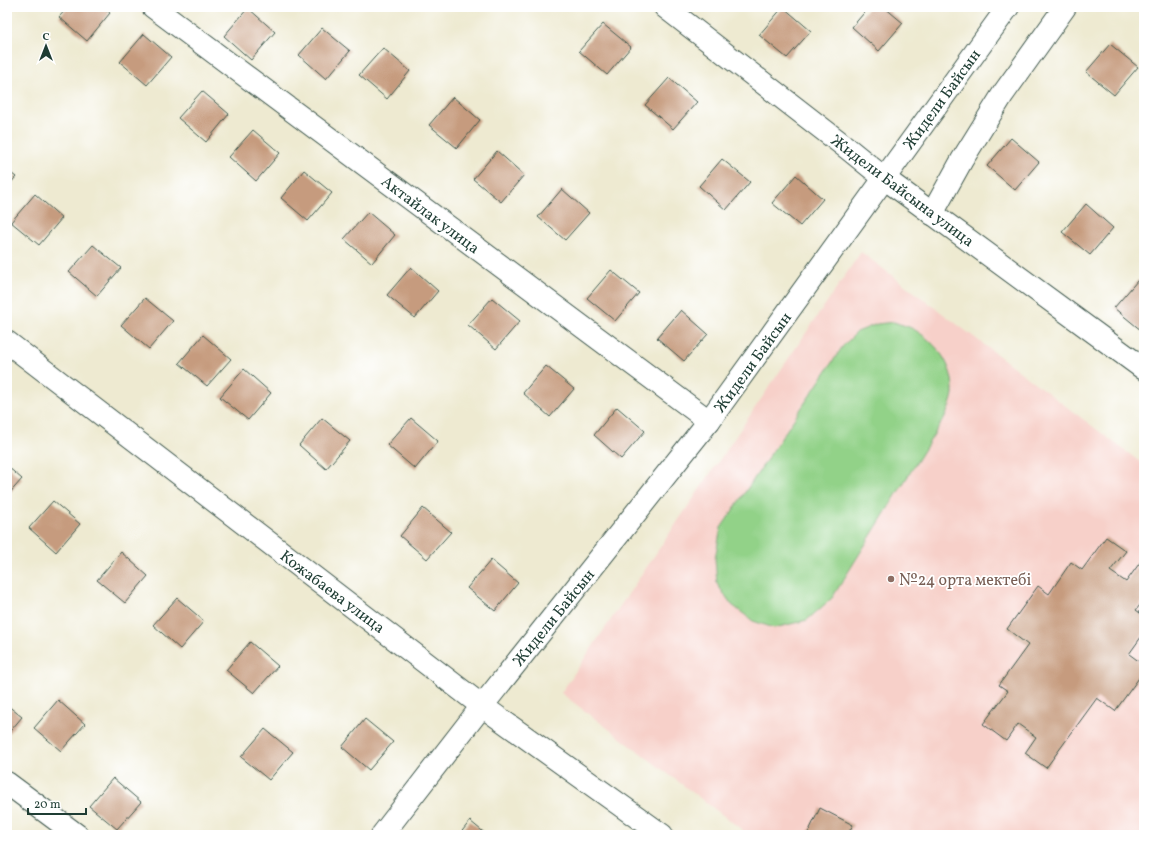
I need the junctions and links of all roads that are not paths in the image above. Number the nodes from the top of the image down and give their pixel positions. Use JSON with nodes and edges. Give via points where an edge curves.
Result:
{"nodes":[{"id":1,"x":153,"y":7,"type":"edge"},
{"id":2,"x":665,"y":7,"type":"edge"},
{"id":3,"x":1008,"y":7,"type":"edge"},
{"id":4,"x":1065,"y":7,"type":"edge"},
{"id":5,"x":884,"y":178,"type":"junction"},
{"id":6,"x":932,"y":214,"type":"junction"},
{"id":7,"x":7,"y":342,"type":"edge"},
{"id":8,"x":1144,"y":368,"type":"edge"},
{"id":9,"x":709,"y":421,"type":"junction"},
{"id":10,"x":482,"y":706,"type":"junction"},
{"id":11,"x":7,"y":783,"type":"edge"},
{"id":12,"x":77,"y":835,"type":"edge"},
{"id":13,"x":382,"y":835,"type":"edge"},
{"id":14,"x":662,"y":835,"type":"edge"}],
"edges":[{"from":1,"to":9,"type":"street","name":"Актайлак улица"},
{"from":2,"to":5,"type":"street","name":"Жидели Байсына улица"},
{"from":3,"to":5,"type":"street","name":"Жидели Байсын"},
{"from":4,"to":6,"type":"street","via":[[1003,94]]},
{"from":5,"to":6,"type":"street","name":"Жидели Байсына улица"},
{"from":5,"to":9,"type":"street","name":"Жидели Байсын"},
{"from":6,"to":8,"type":"street","name":"Жидели Байсына улица"},
{"from":7,"to":10,"type":"street","name":"Кожабаева улица"},
{"from":9,"to":10,"type":"street","name":"Жидели Байсын"},
{"from":10,"to":13,"type":"street","name":"Жидели Байсын"},
{"from":10,"to":14,"type":"street","name":"Кожабаева улица"},
{"from":11,"to":12,"type":"street"}]}
